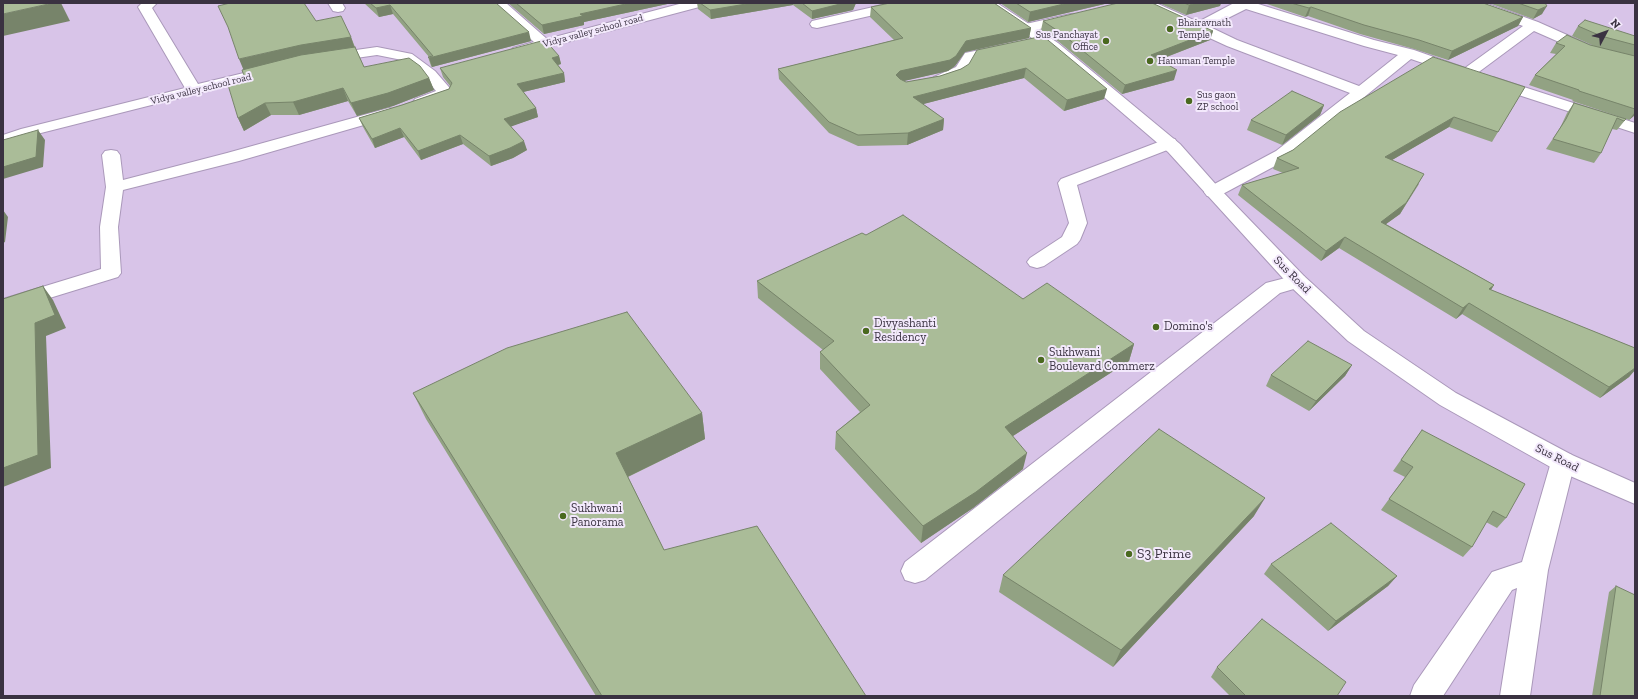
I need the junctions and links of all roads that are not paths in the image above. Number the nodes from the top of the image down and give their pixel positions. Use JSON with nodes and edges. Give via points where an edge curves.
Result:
{"nodes":[{"id":1,"x":150,"y":3,"type":"edge"},
{"id":2,"x":498,"y":3,"type":"edge"},
{"id":3,"x":698,"y":3,"type":"edge"},
{"id":4,"x":908,"y":3,"type":"edge"},
{"id":5,"x":988,"y":3,"type":"edge"},
{"id":6,"x":1145,"y":3,"type":"edge"},
{"id":7,"x":1473,"y":3,"type":"edge"},
{"id":8,"x":1243,"y":4,"type":"edge"},
{"id":9,"x":1087,"y":14,"type":"edge"},
{"id":10,"x":817,"y":24,"type":"edge"},
{"id":11,"x":1532,"y":25,"type":"junction"},
{"id":12,"x":1198,"y":28,"type":"junction"},
{"id":13,"x":1021,"y":40,"type":"junction"},
{"id":14,"x":544,"y":44,"type":"junction"},
{"id":15,"x":506,"y":54,"type":"edge"},
{"id":16,"x":1409,"y":54,"type":"junction"},
{"id":17,"x":314,"y":60,"type":"edge"},
{"id":18,"x":1635,"y":63,"type":"edge"},
{"id":19,"x":283,"y":68,"type":"edge"},
{"id":20,"x":1468,"y":74,"type":"junction"},
{"id":21,"x":925,"y":83,"type":"edge"},
{"id":22,"x":194,"y":90,"type":"junction"},
{"id":23,"x":1361,"y":92,"type":"junction"},
{"id":24,"x":1635,"y":128,"type":"edge"},
{"id":25,"x":3,"y":140,"type":"edge"},
{"id":26,"x":1169,"y":143,"type":"junction"},
{"id":27,"x":111,"y":155,"type":"dead end"},
{"id":28,"x":115,"y":187,"type":"junction"},
{"id":29,"x":1213,"y":192,"type":"junction"},
{"id":30,"x":1037,"y":262,"type":"dead end"},
{"id":31,"x":1297,"y":281,"type":"junction"},
{"id":32,"x":3,"y":307,"type":"edge"},
{"id":33,"x":1563,"y":462,"type":"junction"},
{"id":34,"x":1635,"y":494,"type":"edge"},
{"id":35,"x":1534,"y":570,"type":"junction"},
{"id":36,"x":915,"y":571,"type":"dead end"},
{"id":37,"x":1424,"y":696,"type":"edge"},
{"id":38,"x":1515,"y":696,"type":"edge"}],
"edges":[{"from":1,"to":22,"type":"street","via":[[144,7]]},
{"from":2,"to":14,"type":"street"},
{"from":3,"to":14,"type":"street","name":"Vidya valley school road","via":[[643,12]]},
{"from":4,"to":10,"type":"street"},
{"from":5,"to":13,"type":"street","name":"Sus Road"},
{"from":6,"to":12,"type":"street"},
{"from":7,"to":11,"type":"street"},
{"from":8,"to":12,"type":"street"},
{"from":8,"to":16,"type":"street"},
{"from":9,"to":13,"type":"street"},
{"from":11,"to":18,"type":"street","via":[[1583,47]]},
{"from":11,"to":20,"type":"street"},
{"from":12,"to":23,"type":"street"},
{"from":13,"to":21,"type":"street","via":[[970,56],[962,70]]},
{"from":13,"to":26,"type":"street","name":"Sus Road","via":[[1044,40]]},
{"from":14,"to":15,"type":"street","name":"Vidya valley school road"},
{"from":16,"to":20,"type":"street"},
{"from":16,"to":23,"type":"street"},
{"from":17,"to":28,"type":"street","via":[[377,52],[407,57],[437,72],[446,93],[399,110]]},
{"from":19,"to":22,"type":"street","name":"Vidya valley school road"},
{"from":20,"to":24,"type":"street"},
{"from":22,"to":25,"type":"street","name":"Vidya valley school road"},
{"from":23,"to":29,"type":"street","via":[[1282,155]]},
{"from":26,"to":29,"type":"street","name":"Sus Road"},
{"from":26,"to":30,"type":"street","via":[[1067,183],[1078,223],[1070,240]]},
{"from":27,"to":28,"type":"street"},
{"from":28,"to":32,"type":"street","via":[[109,227],[111,272]]},
{"from":29,"to":31,"type":"street","name":"Sus Road"},
{"from":31,"to":33,"type":"street","name":"Sus Road","via":[[1356,336],[1406,371],[1448,399]]},
{"from":31,"to":36,"type":"street","via":[[1273,288]]},
{"from":33,"to":34,"type":"street","name":"Sus Road"},
{"from":33,"to":35,"type":"street"},
{"from":35,"to":37,"type":"street","via":[[1502,581]]},
{"from":35,"to":38,"type":"street"}]}
